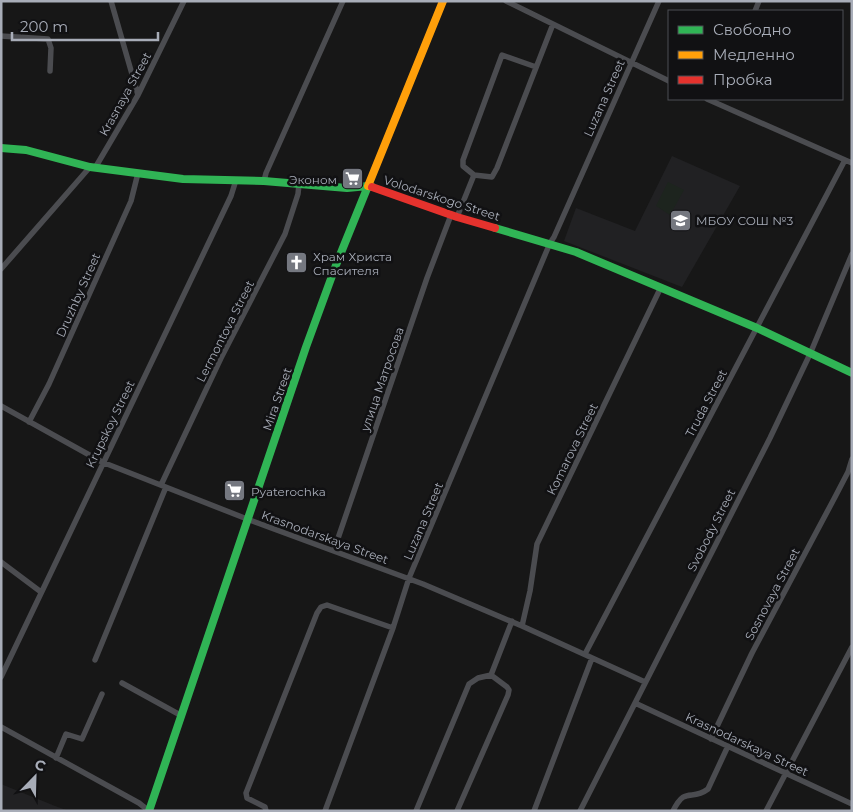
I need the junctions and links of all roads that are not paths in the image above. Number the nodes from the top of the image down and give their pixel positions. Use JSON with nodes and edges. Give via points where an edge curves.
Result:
{"nodes":[{"id":1,"x":111,"y":1,"type":"edge"},
{"id":2,"x":184,"y":1,"type":"edge"},
{"id":3,"x":343,"y":1,"type":"edge"},
{"id":4,"x":443,"y":1,"type":"edge"},
{"id":5,"x":506,"y":1,"type":"edge"},
{"id":6,"x":658,"y":1,"type":"edge"},
{"id":7,"x":554,"y":24,"type":"junction"},
{"id":8,"x":1,"y":36,"type":"edge"},
{"id":9,"x":630,"y":64,"type":"junction"},
{"id":10,"x":536,"y":67,"type":"junction"},
{"id":11,"x":50,"y":71,"type":"dead end"},
{"id":12,"x":668,"y":82,"type":"edge"},
{"id":13,"x":138,"y":95,"type":"junction"},
{"id":14,"x":711,"y":100,"type":"edge"},
{"id":15,"x":1,"y":148,"type":"edge"},
{"id":16,"x":845,"y":160,"type":"junction"},
{"id":17,"x":852,"y":163,"type":"edge"},
{"id":18,"x":93,"y":168,"type":"junction"},
{"id":19,"x":138,"y":173,"type":"junction"},
{"id":20,"x":474,"y":175,"type":"junction"},
{"id":21,"x":236,"y":180,"type":"junction"},
{"id":22,"x":264,"y":181,"type":"junction"},
{"id":23,"x":299,"y":184,"type":"junction"},
{"id":24,"x":368,"y":186,"type":"junction"},
{"id":25,"x":454,"y":216,"type":"junction"},
{"id":26,"x":550,"y":242,"type":"junction"},
{"id":27,"x":852,"y":254,"type":"edge"},
{"id":28,"x":1,"y":269,"type":"edge"},
{"id":29,"x":661,"y":287,"type":"junction"},
{"id":30,"x":757,"y":328,"type":"junction"},
{"id":31,"x":810,"y":354,"type":"junction"},
{"id":32,"x":852,"y":374,"type":"edge"},
{"id":33,"x":1,"y":406,"type":"edge"},
{"id":34,"x":29,"y":422,"type":"junction"},
{"id":35,"x":852,"y":459,"type":"edge"},
{"id":36,"x":102,"y":462,"type":"junction"},
{"id":37,"x":163,"y":486,"type":"junction"},
{"id":38,"x":247,"y":519,"type":"junction"},
{"id":39,"x":334,"y":550,"type":"junction"},
{"id":40,"x":1,"y":562,"type":"edge"},
{"id":41,"x":410,"y":578,"type":"junction"},
{"id":42,"x":41,"y":592,"type":"junction"},
{"id":43,"x":512,"y":621,"type":"junction"},
{"id":44,"x":522,"y":626,"type":"junction"},
{"id":45,"x":393,"y":628,"type":"junction"},
{"id":46,"x":852,"y":647,"type":"edge"},
{"id":47,"x":585,"y":654,"type":"junction"},
{"id":48,"x":592,"y":658,"type":"junction"},
{"id":49,"x":95,"y":660,"type":"dead end"},
{"id":50,"x":491,"y":675,"type":"junction"},
{"id":51,"x":1,"y":677,"type":"edge"},
{"id":52,"x":645,"y":682,"type":"junction"},
{"id":53,"x":122,"y":683,"type":"dead end"},
{"id":54,"x":102,"y":694,"type":"dead end"},
{"id":55,"x":634,"y":703,"type":"junction"},
{"id":56,"x":182,"y":716,"type":"junction"},
{"id":57,"x":1,"y":727,"type":"edge"},
{"id":58,"x":711,"y":739,"type":"junction"},
{"id":59,"x":728,"y":746,"type":"junction"},
{"id":60,"x":56,"y":758,"type":"junction"},
{"id":61,"x":786,"y":773,"type":"junction"},
{"id":62,"x":851,"y":803,"type":"edge"},
{"id":63,"x":149,"y":811,"type":"edge"},
{"id":64,"x":266,"y":811,"type":"edge"},
{"id":65,"x":325,"y":811,"type":"edge"},
{"id":66,"x":416,"y":811,"type":"edge"},
{"id":67,"x":457,"y":811,"type":"edge"},
{"id":68,"x":534,"y":811,"type":"edge"},
{"id":69,"x":580,"y":811,"type":"edge"},
{"id":70,"x":673,"y":811,"type":"edge"},
{"id":71,"x":766,"y":811,"type":"edge"}],
"edges":[{"from":1,"to":13,"type":"street"},
{"from":2,"to":13,"type":"street","name":"Krasnaya Street"},
{"from":3,"to":22,"type":"street"},
{"from":4,"to":24,"type":"street","name":"Mira Street"},
{"from":5,"to":7,"type":"street"},
{"from":6,"to":9,"type":"street","name":"Luzana Street"},
{"from":7,"to":9,"type":"street"},
{"from":7,"to":10,"type":"street"},
{"from":8,"to":11,"type":"street","via":[[48,39]]},
{"from":9,"to":12,"type":"street"},
{"from":9,"to":26,"type":"street","name":"Luzana Street"},
{"from":10,"to":20,"type":"street","via":[[492,177]]},
{"from":10,"to":20,"type":"street","via":[[502,56],[462,160],[463,166]]},
{"from":13,"to":18,"type":"street","name":"Krasnaya Street"},
{"from":14,"to":16,"type":"street"},
{"from":15,"to":18,"type":"street","name":"Volodarskogo Street","via":[[26,150]]},
{"from":16,"to":17,"type":"street"},
{"from":16,"to":30,"type":"street","name":"Truda Street"},
{"from":18,"to":19,"type":"street","name":"Volodarskogo Street"},
{"from":18,"to":28,"type":"street","name":"Krasnaya Street"},
{"from":19,"to":21,"type":"street","name":"Volodarskogo Street","via":[[184,179]]},
{"from":19,"to":34,"type":"street","name":"Druzhby Street","via":[[131,201]]},
{"from":20,"to":25,"type":"street","name":"улица Матросова"},
{"from":21,"to":22,"type":"street","name":"Volodarskogo Street"},
{"from":21,"to":36,"type":"street","name":"Krupskoy Street"},
{"from":22,"to":23,"type":"street","name":"Volodarskogo Street"},
{"from":23,"to":24,"type":"street","name":"Volodarskogo Street","via":[[347,188]]},
{"from":23,"to":37,"type":"street","name":"Lermontova Street","via":[[285,234],[221,358]]},
{"from":24,"to":25,"type":"street","name":"Volodarskogo Street"},
{"from":24,"to":38,"type":"street","name":"Mira Street","via":[[306,347]]},
{"from":25,"to":26,"type":"street","name":"Volodarskogo Street"},
{"from":25,"to":39,"type":"street","name":"улица Матросова","via":[[424,287]]},
{"from":26,"to":29,"type":"street","name":"Volodarskogo Street"},
{"from":26,"to":41,"type":"street","name":"Luzana Street"},
{"from":27,"to":31,"type":"street","name":"Svobody Street"},
{"from":29,"to":30,"type":"street","name":"Volodarskogo Street"},
{"from":29,"to":44,"type":"street","name":"Komarova Street","via":[[537,544]]},
{"from":30,"to":31,"type":"street","name":"Volodarskogo Street"},
{"from":30,"to":47,"type":"street","name":"Truda Street"},
{"from":31,"to":32,"type":"street","name":"Volodarskogo Street"},
{"from":31,"to":52,"type":"street","name":"Svobody Street"},
{"from":33,"to":34,"type":"street","name":"Krasnodarskaya Street"},
{"from":34,"to":36,"type":"street","name":"Krasnodarskaya Street"},
{"from":35,"to":58,"type":"street","name":"Sosnovaya Street"},
{"from":36,"to":37,"type":"street","name":"Krasnodarskaya Street"},
{"from":36,"to":42,"type":"street","name":"Krupskoy Street"},
{"from":37,"to":38,"type":"street","name":"Krasnodarskaya Street"},
{"from":37,"to":49,"type":"street","name":"Lermontova Street"},
{"from":38,"to":39,"type":"street","name":"Krasnodarskaya Street"},
{"from":38,"to":56,"type":"street","name":"Mira Street"},
{"from":39,"to":41,"type":"street","name":"Krasnodarskaya Street"},
{"from":40,"to":42,"type":"street"},
{"from":41,"to":43,"type":"street","name":"Krasnodarskaya Street"},
{"from":41,"to":45,"type":"street","name":"Luzana Street"},
{"from":42,"to":51,"type":"street","name":"Krupskoy Street"},
{"from":43,"to":44,"type":"street","name":"Krasnodarskaya Street"},
{"from":43,"to":50,"type":"street"},
{"from":44,"to":47,"type":"street","name":"Krasnodarskaya Street"},
{"from":45,"to":64,"type":"street","via":[[327,605],[321,607],[246,793],[247,798]]},
{"from":45,"to":65,"type":"street","name":"Luzana Street"},
{"from":46,"to":61,"type":"street"},
{"from":47,"to":48,"type":"street","name":"Krasnodarskaya Street"},
{"from":48,"to":52,"type":"street","name":"Krasnodarskaya Street"},
{"from":48,"to":68,"type":"street"},
{"from":50,"to":66,"type":"street","via":[[469,684]]},
{"from":50,"to":67,"type":"street","via":[[507,687],[508,695]]},
{"from":52,"to":55,"type":"street","name":"Svobody Street"},
{"from":53,"to":56,"type":"street"},
{"from":54,"to":60,"type":"street","via":[[82,738],[66,734]]},
{"from":55,"to":58,"type":"street","name":"Krasnodarskaya Street"},
{"from":55,"to":69,"type":"street","name":"Svobody Street"},
{"from":56,"to":63,"type":"street","name":"Mira Street"},
{"from":57,"to":60,"type":"street"},
{"from":58,"to":59,"type":"street","name":"Krasnodarskaya Street"},
{"from":59,"to":61,"type":"street","name":"Krasnodarskaya Street"},
{"from":59,"to":70,"type":"street","via":[[708,789],[701,794],[684,796]]},
{"from":60,"to":63,"type":"street"},
{"from":61,"to":62,"type":"street","name":"Krasnodarskaya Street"},
{"from":61,"to":71,"type":"street"}]}
